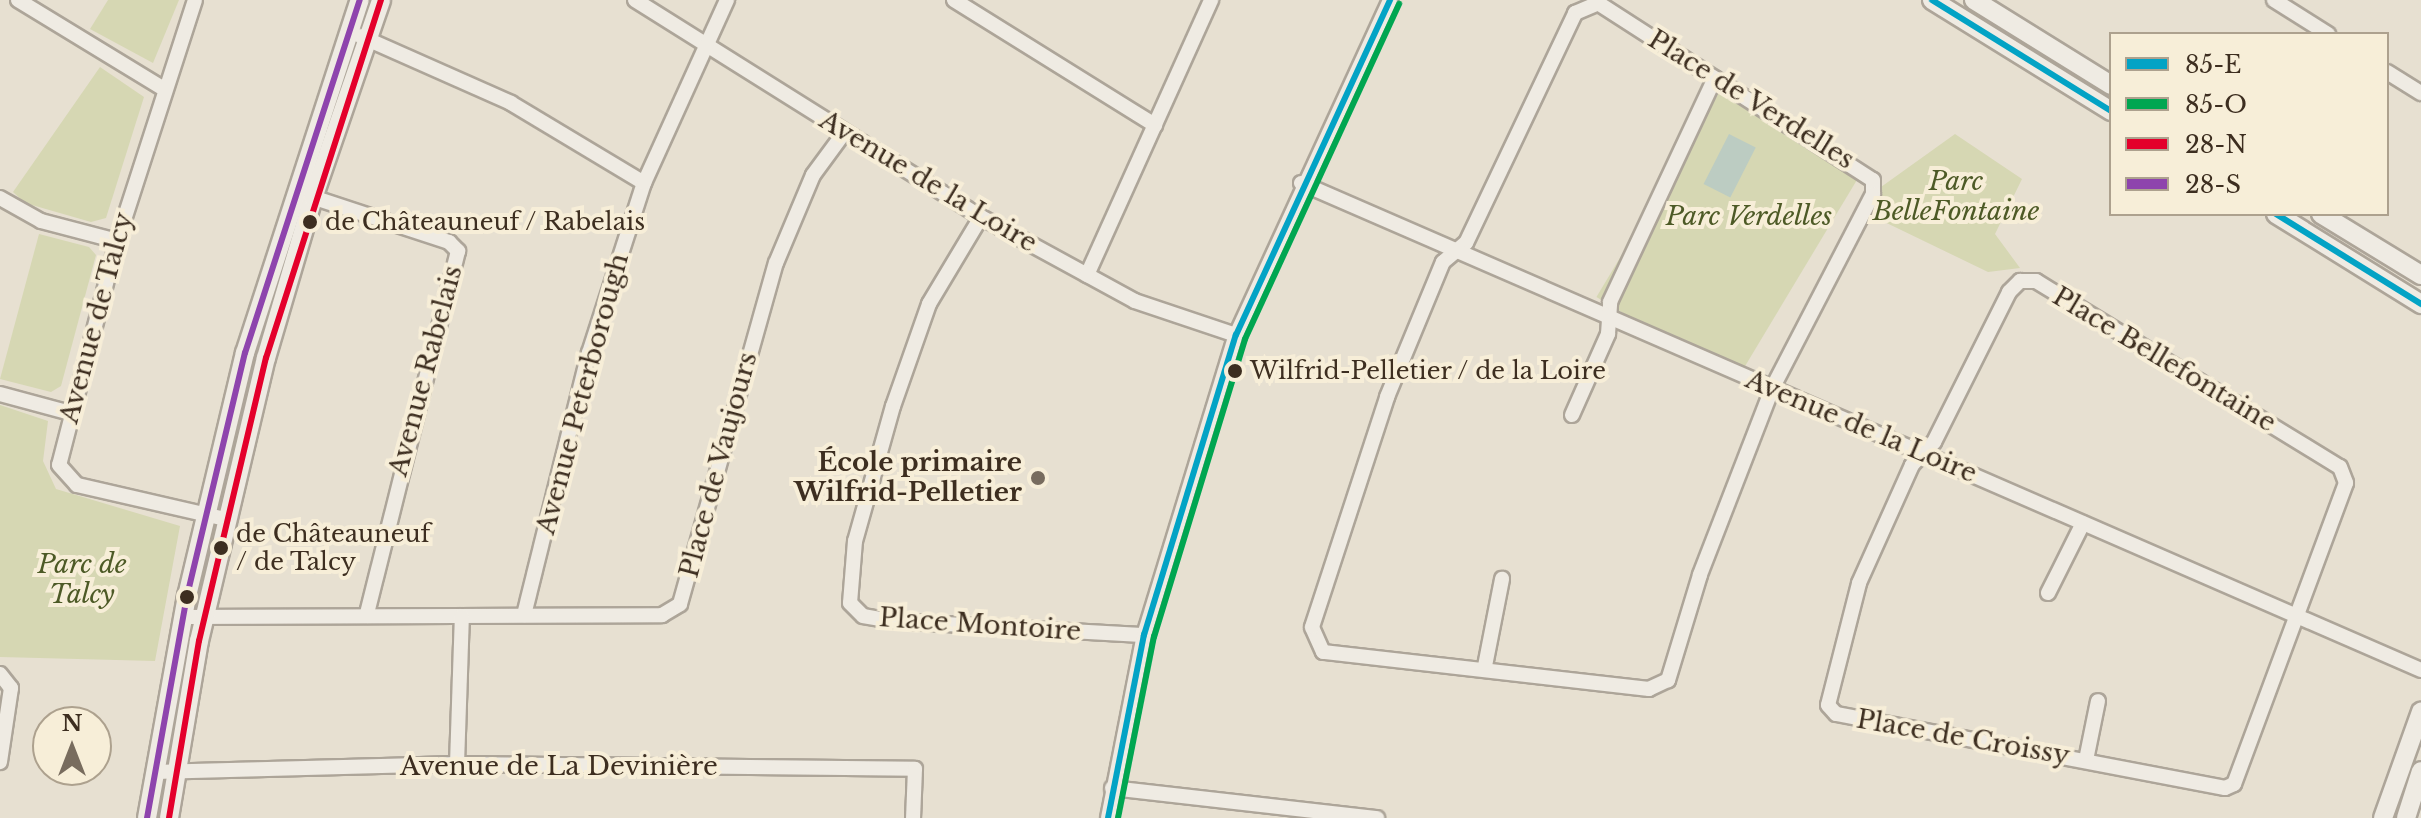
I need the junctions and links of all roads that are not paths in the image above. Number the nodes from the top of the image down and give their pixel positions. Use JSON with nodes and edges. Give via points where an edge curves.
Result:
{"nodes":[{"id":1,"x":18,"y":0,"type":"edge"},
{"id":2,"x":195,"y":0,"type":"edge"},
{"id":3,"x":360,"y":0,"type":"edge"},
{"id":4,"x":381,"y":0,"type":"edge"},
{"id":5,"x":635,"y":0,"type":"edge"},
{"id":6,"x":727,"y":0,"type":"edge"},
{"id":7,"x":954,"y":0,"type":"edge"},
{"id":8,"x":1211,"y":0,"type":"edge"},
{"id":9,"x":1390,"y":0,"type":"edge"},
{"id":10,"x":1932,"y":0,"type":"edge"},
{"id":11,"x":1974,"y":0,"type":"edge"},
{"id":12,"x":2274,"y":0,"type":"edge"},
{"id":13,"x":1962,"y":19,"type":"junction"},
{"id":14,"x":348,"y":32,"type":"junction"},
{"id":15,"x":2325,"y":32,"type":"edge"},
{"id":16,"x":367,"y":38,"type":"junction"},
{"id":17,"x":704,"y":44,"type":"junction"},
{"id":18,"x":2389,"y":73,"type":"edge"},
{"id":19,"x":1715,"y":78,"type":"junction"},
{"id":20,"x":2109,"y":84,"type":"edge"},
{"id":21,"x":164,"y":89,"type":"junction"},
{"id":22,"x":2421,"y":93,"type":"edge"},
{"id":23,"x":2109,"y":110,"type":"edge"},
{"id":24,"x":1155,"y":125,"type":"junction"},
{"id":25,"x":844,"y":133,"type":"junction"},
{"id":26,"x":644,"y":183,"type":"junction"},
{"id":27,"x":1301,"y":183,"type":"junction"},
{"id":28,"x":293,"y":191,"type":"junction"},
{"id":29,"x":0,"y":198,"type":"edge"},
{"id":30,"x":313,"y":198,"type":"junction"},
{"id":31,"x":2279,"y":216,"type":"edge"},
{"id":32,"x":2324,"y":216,"type":"edge"},
{"id":33,"x":981,"y":217,"type":"junction"},
{"id":34,"x":117,"y":241,"type":"junction"},
{"id":35,"x":1456,"y":251,"type":"junction"},
{"id":36,"x":1087,"y":275,"type":"junction"},
{"id":37,"x":2421,"y":275,"type":"edge"},
{"id":38,"x":2421,"y":304,"type":"edge"},
{"id":39,"x":1610,"y":318,"type":"junction"},
{"id":40,"x":1236,"y":335,"type":"junction"},
{"id":41,"x":1772,"y":389,"type":"junction"},
{"id":42,"x":0,"y":394,"type":"edge"},
{"id":43,"x":71,"y":413,"type":"junction"},
{"id":44,"x":1572,"y":415,"type":"dead end"},
{"id":45,"x":1923,"y":454,"type":"junction"},
{"id":46,"x":205,"y":514,"type":"junction"},
{"id":47,"x":226,"y":519,"type":"junction"},
{"id":48,"x":2083,"y":523,"type":"junction"},
{"id":49,"x":1502,"y":579,"type":"dead end"},
{"id":50,"x":2048,"y":593,"type":"dead end"},
{"id":51,"x":524,"y":615,"type":"junction"},
{"id":52,"x":366,"y":616,"type":"junction"},
{"id":53,"x":462,"y":616,"type":"junction"},
{"id":54,"x":2295,"y":616,"type":"junction"},
{"id":55,"x":183,"y":617,"type":"junction"},
{"id":56,"x":205,"y":617,"type":"junction"},
{"id":57,"x":1144,"y":635,"type":"junction"},
{"id":58,"x":1485,"y":666,"type":"junction"},
{"id":59,"x":2421,"y":670,"type":"edge"},
{"id":60,"x":0,"y":675,"type":"edge"},
{"id":61,"x":2098,"y":701,"type":"dead end"},
{"id":62,"x":2421,"y":712,"type":"edge"},
{"id":63,"x":2086,"y":760,"type":"junction"},
{"id":64,"x":0,"y":762,"type":"edge"},
{"id":65,"x":457,"y":764,"type":"junction"},
{"id":66,"x":154,"y":772,"type":"junction"},
{"id":67,"x":175,"y":773,"type":"junction"},
{"id":68,"x":2396,"y":781,"type":"junction"},
{"id":69,"x":2419,"y":783,"type":"edge"},
{"id":70,"x":1112,"y":788,"type":"junction"},
{"id":71,"x":147,"y":818,"type":"edge"},
{"id":72,"x":169,"y":818,"type":"edge"},
{"id":73,"x":913,"y":818,"type":"edge"},
{"id":74,"x":1108,"y":818,"type":"edge"},
{"id":75,"x":1377,"y":818,"type":"edge"},
{"id":76,"x":2383,"y":818,"type":"edge"},
{"id":77,"x":2406,"y":818,"type":"edge"}],
"edges":[{"from":1,"to":21,"type":"street"},
{"from":2,"to":21,"type":"street","name":"Avenue de Talcy"},
{"from":3,"to":14,"type":"street"},
{"from":4,"to":16,"type":"street"},
{"from":5,"to":17,"type":"street","name":"Avenue de la Loire"},
{"from":6,"to":17,"type":"street","name":"Avenue Peterborough"},
{"from":7,"to":24,"type":"street"},
{"from":8,"to":24,"type":"street"},
{"from":9,"to":27,"type":"street"},
{"from":10,"to":13,"type":"street"},
{"from":11,"to":13,"type":"street"},
{"from":11,"to":20,"type":"street"},
{"from":12,"to":15,"type":"street"},
{"from":13,"to":23,"type":"street"},
{"from":14,"to":16,"type":"street"},
{"from":14,"to":28,"type":"street"},
{"from":16,"to":26,"type":"street","via":[[511,103]]},
{"from":16,"to":30,"type":"street"},
{"from":17,"to":25,"type":"street","name":"Avenue de la Loire"},
{"from":17,"to":26,"type":"street","name":"Avenue Peterborough"},
{"from":18,"to":22,"type":"street"},
{"from":19,"to":35,"type":"street","name":"Place de Verdelles","via":[[1598,3],[1586,4],[1575,13],[1466,243]]},
{"from":19,"to":39,"type":"street","via":[[1610,302]]},
{"from":19,"to":41,"type":"street","name":"Place de Verdelles","via":[[1873,180],[1873,194]]},
{"from":21,"to":34,"type":"street","name":"Avenue de Talcy"},
{"from":24,"to":36,"type":"street"},
{"from":25,"to":33,"type":"street","name":"Avenue de la Loire"},
{"from":25,"to":51,"type":"street","name":"Place de Vaujours","via":[[813,175],[776,263],[680,604],[662,615]]},
{"from":26,"to":51,"type":"street","name":"Avenue Peterborough","via":[[589,353]]},
{"from":27,"to":35,"type":"street","name":"Avenue de la Loire"},
{"from":27,"to":40,"type":"street"},
{"from":28,"to":30,"type":"street","name":"Avenue Rabelais"},
{"from":28,"to":46,"type":"street"},
{"from":29,"to":34,"type":"street","via":[[41,221]]},
{"from":30,"to":47,"type":"street"},
{"from":30,"to":52,"type":"street","name":"Avenue Rabelais","via":[[449,242],[458,251]]},
{"from":31,"to":38,"type":"street"},
{"from":32,"to":37,"type":"street"},
{"from":33,"to":36,"type":"street","name":"Avenue de la Loire"},
{"from":33,"to":57,"type":"street","name":"Place Montoire","via":[[929,304],[893,406],[855,541],[850,603],[863,616],[890,621]]},
{"from":34,"to":43,"type":"street","name":"Avenue de Talcy"},
{"from":35,"to":39,"type":"street","name":"Avenue de la Loire"},
{"from":35,"to":58,"type":"street","via":[[1443,262],[1387,397],[1312,627],[1323,652]]},
{"from":36,"to":40,"type":"street","name":"Avenue de la Loire","via":[[1135,301]]},
{"from":39,"to":41,"type":"street","name":"Avenue de la Loire"},
{"from":39,"to":44,"type":"street"},
{"from":40,"to":57,"type":"street"},
{"from":41,"to":45,"type":"street","name":"Avenue de la Loire"},
{"from":41,"to":58,"type":"street","via":[[1700,575],[1668,680],[1649,689]]},
{"from":42,"to":43,"type":"street"},
{"from":43,"to":46,"type":"street","name":"Avenue de Talcy","via":[[59,463],[68,480]]},
{"from":45,"to":48,"type":"street","name":"Avenue de la Loire"},
{"from":45,"to":54,"type":"street","name":"Place Bellefontaine","via":[[2009,292],[2020,281],[2036,281],[2340,467],[2344,497]]},
{"from":45,"to":63,"type":"street","name":"Place de Croissy","via":[[1912,465],[1859,583],[1828,705],[1836,714]]},
{"from":46,"to":47,"type":"street","name":"Avenue de Talcy"},
{"from":46,"to":55,"type":"street"},
{"from":47,"to":56,"type":"street"},
{"from":48,"to":50,"type":"street"},
{"from":48,"to":54,"type":"street","name":"Avenue de la Loire"},
{"from":49,"to":58,"type":"street"},
{"from":51,"to":53,"type":"street","name":"Place de Vaujours"},
{"from":52,"to":53,"type":"street","name":"Place de Vaujours"},
{"from":52,"to":56,"type":"street","name":"Place de Vaujours"},
{"from":53,"to":65,"type":"street"},
{"from":54,"to":59,"type":"street","name":"Avenue de la Loire"},
{"from":54,"to":63,"type":"street","name":"Place de Croissy","via":[[2234,784],[2225,788]]},
{"from":55,"to":56,"type":"street","name":"Place de Vaujours"},
{"from":55,"to":66,"type":"street"},
{"from":56,"to":67,"type":"street"},
{"from":57,"to":70,"type":"street"},
{"from":60,"to":64,"type":"street","via":[[11,688]]},
{"from":61,"to":63,"type":"street","name":"Place de Croissy"},
{"from":62,"to":68,"type":"street"},
{"from":65,"to":67,"type":"street","name":"Avenue de La Devinière"},
{"from":65,"to":73,"type":"street","name":"Avenue de La Devinière","via":[[915,769]]},
{"from":66,"to":67,"type":"street","name":"Avenue de La Devinière"},
{"from":66,"to":71,"type":"street"},
{"from":67,"to":72,"type":"street"},
{"from":68,"to":69,"type":"street"},
{"from":68,"to":76,"type":"street"},
{"from":69,"to":77,"type":"street"},
{"from":70,"to":74,"type":"street"},
{"from":70,"to":75,"type":"street"}]}
